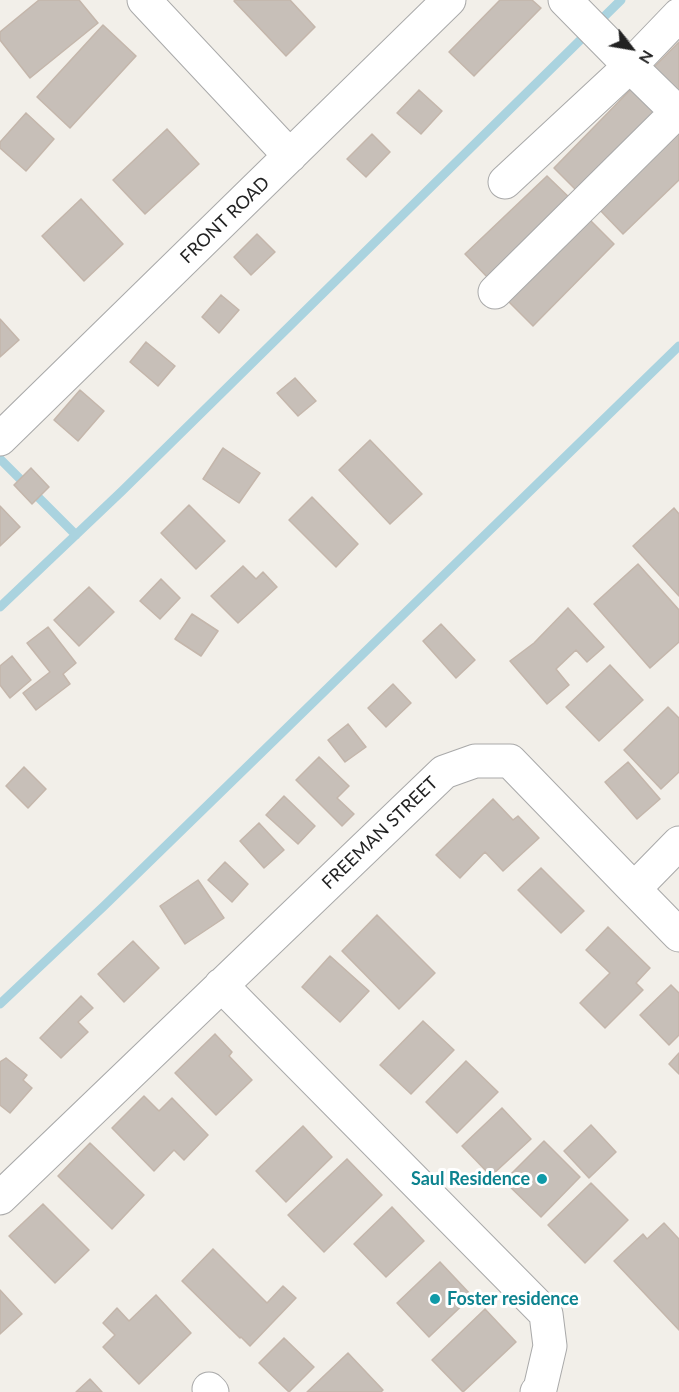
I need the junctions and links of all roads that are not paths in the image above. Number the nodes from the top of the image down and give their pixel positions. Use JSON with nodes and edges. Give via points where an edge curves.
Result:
{"nodes":[{"id":1,"x":144,"y":0,"type":"edge"},
{"id":2,"x":449,"y":0,"type":"edge"},
{"id":3,"x":565,"y":0,"type":"edge"},
{"id":4,"x":679,"y":15,"type":"edge"},
{"id":5,"x":630,"y":66,"type":"junction"},
{"id":6,"x":678,"y":111,"type":"edge"},
{"id":7,"x":290,"y":156,"type":"junction"},
{"id":8,"x":505,"y":182,"type":"dead end"},
{"id":9,"x":495,"y":292,"type":"dead end"},
{"id":10,"x":4,"y":426,"type":"edge"},
{"id":11,"x":679,"y":843,"type":"edge"},
{"id":12,"x":634,"y":889,"type":"junction"},
{"id":13,"x":679,"y":935,"type":"edge"},
{"id":14,"x":221,"y":985,"type":"junction"},
{"id":15,"x":0,"y":1198,"type":"edge"},
{"id":16,"x":537,"y":1392,"type":"edge"}],
"edges":[{"from":1,"to":7,"type":"street"},
{"from":2,"to":7,"type":"street","name":"FRONT ROAD"},
{"from":3,"to":5,"type":"street"},
{"from":4,"to":5,"type":"street"},
{"from":5,"to":6,"type":"street"},
{"from":5,"to":8,"type":"street"},
{"from":6,"to":9,"type":"street"},
{"from":7,"to":10,"type":"street","name":"FRONT ROAD"},
{"from":11,"to":12,"type":"street"},
{"from":12,"to":13,"type":"street","name":"FREEMAN STREET"},
{"from":12,"to":14,"type":"street","name":"FREEMAN STREET","via":[[510,760],[475,761],[444,772]]},
{"from":14,"to":15,"type":"street","name":"FREEMAN STREET"},
{"from":14,"to":16,"type":"street","via":[[546,1314],[550,1346]]}]}
